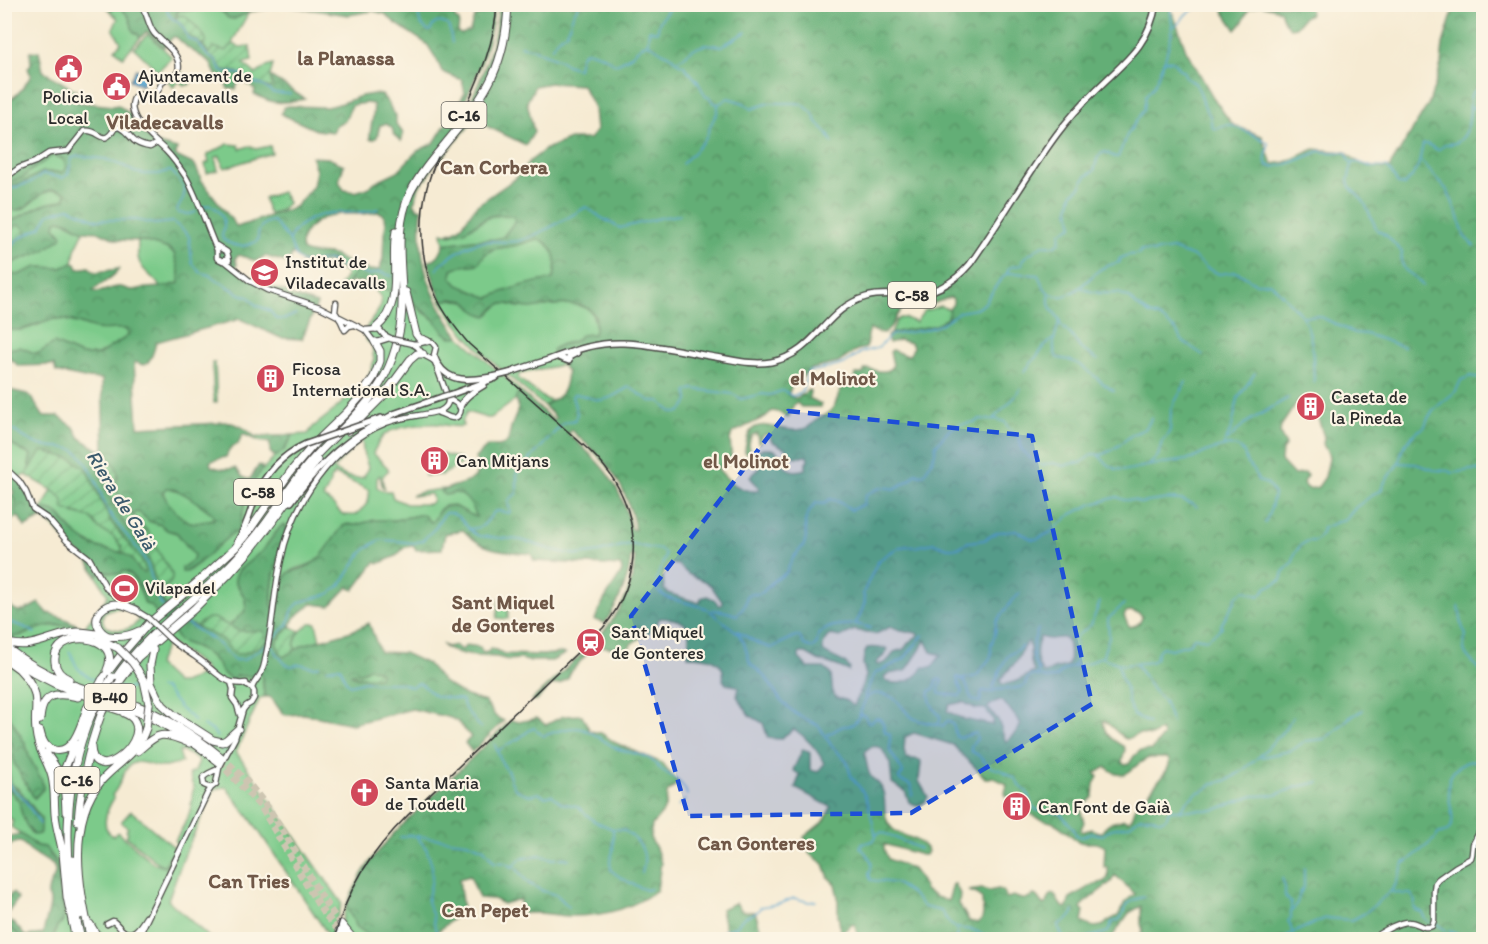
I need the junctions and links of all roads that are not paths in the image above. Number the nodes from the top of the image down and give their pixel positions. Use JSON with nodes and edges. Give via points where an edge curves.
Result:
{"nodes":[{"id":1,"x":139,"y":4,"type":"edge"},
{"id":2,"x":506,"y":4,"type":"edge"},
{"id":3,"x":1157,"y":4,"type":"edge"},
{"id":4,"x":157,"y":144,"type":"junction"},
{"id":5,"x":4,"y":179,"type":"edge"},
{"id":6,"x":413,"y":189,"type":"junction"},
{"id":7,"x":396,"y":231,"type":"junction"},
{"id":8,"x":219,"y":251,"type":"junction"},
{"id":9,"x":226,"y":259,"type":"junction"},
{"id":10,"x":322,"y":308,"type":"junction"},
{"id":11,"x":338,"y":316,"type":"junction"},
{"id":12,"x":354,"y":325,"type":"junction"},
{"id":13,"x":372,"y":331,"type":"junction"},
{"id":14,"x":383,"y":333,"type":"junction"},
{"id":15,"x":391,"y":339,"type":"junction"},
{"id":16,"x":378,"y":341,"type":"junction"},
{"id":17,"x":426,"y":350,"type":"junction"},
{"id":18,"x":565,"y":358,"type":"junction"},
{"id":19,"x":549,"y":359,"type":"junction"},
{"id":20,"x":438,"y":364,"type":"junction"},
{"id":21,"x":512,"y":372,"type":"junction"},
{"id":22,"x":440,"y":373,"type":"junction"},
{"id":23,"x":497,"y":377,"type":"junction"},
{"id":24,"x":448,"y":396,"type":"junction"},
{"id":25,"x":454,"y":403,"type":"junction"},
{"id":26,"x":446,"y":407,"type":"junction"},
{"id":27,"x":460,"y":407,"type":"junction"},
{"id":28,"x":436,"y":412,"type":"junction"},
{"id":29,"x":396,"y":413,"type":"junction"},
{"id":30,"x":446,"y":415,"type":"junction"},
{"id":31,"x":352,"y":420,"type":"junction"},
{"id":32,"x":296,"y":466,"type":"junction"},
{"id":33,"x":4,"y":467,"type":"edge"},
{"id":34,"x":311,"y":469,"type":"junction"},
{"id":35,"x":267,"y":515,"type":"junction"},
{"id":36,"x":263,"y":536,"type":"junction"},
{"id":37,"x":227,"y":555,"type":"junction"},
{"id":38,"x":187,"y":602,"type":"junction"},
{"id":39,"x":136,"y":610,"type":"junction"},
{"id":40,"x":157,"y":623,"type":"junction"},
{"id":41,"x":58,"y":637,"type":"junction"},
{"id":42,"x":119,"y":637,"type":"junction"},
{"id":43,"x":161,"y":637,"type":"junction"},
{"id":44,"x":4,"y":641,"type":"edge"},
{"id":45,"x":4,"y":646,"type":"edge"},
{"id":46,"x":153,"y":650,"type":"junction"},
{"id":47,"x":4,"y":652,"type":"edge"},
{"id":48,"x":4,"y":658,"type":"edge"},
{"id":49,"x":19,"y":669,"type":"junction"},
{"id":50,"x":115,"y":679,"type":"junction"},
{"id":51,"x":102,"y":680,"type":"junction"},
{"id":52,"x":255,"y":680,"type":"junction"},
{"id":53,"x":231,"y":682,"type":"junction"},
{"id":54,"x":242,"y":684,"type":"junction"},
{"id":55,"x":252,"y":688,"type":"junction"},
{"id":56,"x":233,"y":690,"type":"junction"},
{"id":57,"x":78,"y":697,"type":"junction"},
{"id":58,"x":237,"y":705,"type":"junction"},
{"id":59,"x":246,"y":706,"type":"junction"},
{"id":60,"x":121,"y":711,"type":"junction"},
{"id":61,"x":94,"y":712,"type":"junction"},
{"id":62,"x":240,"y":716,"type":"junction"},
{"id":63,"x":177,"y":721,"type":"junction"},
{"id":64,"x":80,"y":726,"type":"junction"},
{"id":65,"x":238,"y":729,"type":"junction"},
{"id":66,"x":93,"y":735,"type":"junction"},
{"id":67,"x":38,"y":740,"type":"junction"},
{"id":68,"x":202,"y":749,"type":"junction"},
{"id":69,"x":218,"y":759,"type":"junction"},
{"id":70,"x":119,"y":764,"type":"junction"},
{"id":71,"x":210,"y":773,"type":"junction"},
{"id":72,"x":217,"y":778,"type":"junction"},
{"id":73,"x":208,"y":787,"type":"junction"},
{"id":74,"x":83,"y":817,"type":"junction"},
{"id":75,"x":1484,"y":823,"type":"edge"},
{"id":76,"x":63,"y":855,"type":"junction"},
{"id":77,"x":79,"y":860,"type":"junction"},
{"id":78,"x":69,"y":871,"type":"junction"},
{"id":79,"x":158,"y":897,"type":"junction"},
{"id":80,"x":107,"y":924,"type":"dead end"},
{"id":81,"x":76,"y":939,"type":"edge"},
{"id":82,"x":81,"y":939,"type":"edge"},
{"id":83,"x":89,"y":939,"type":"edge"},
{"id":84,"x":103,"y":939,"type":"edge"},
{"id":85,"x":137,"y":939,"type":"edge"},
{"id":86,"x":346,"y":939,"type":"edge"},
{"id":87,"x":354,"y":939,"type":"edge"},
{"id":88,"x":1369,"y":939,"type":"edge"}],
"edges":[{"from":1,"to":4,"type":"street","via":[[150,27],[174,52],[178,64],[177,73],[164,81],[156,94],[138,94],[133,99],[137,119]]},
{"from":2,"to":6,"type":"highway","number":"C-16","via":[[503,48],[489,86]]},
{"from":2,"to":7,"type":"highway","number":"C-16","via":[[500,46],[488,78],[469,110],[416,175],[402,205]]},
{"from":3,"to":18,"type":"main road","number":"C-58","via":[[1142,46],[1066,125],[972,265],[948,286],[922,295],[877,296],[854,303],[804,349],[769,364],[624,345],[603,345]]},
{"from":3,"to":19,"type":"main road","number":"C-58","via":[[1140,45],[1065,124],[970,264],[947,284],[921,294],[877,294],[854,302],[838,312],[803,348],[769,363],[616,343],[589,346]]},
{"from":4,"to":5,"type":"street","via":[[140,145],[119,127],[105,138],[87,130],[67,152],[50,153]]},
{"from":4,"to":8,"type":"street","via":[[186,178]]},
{"from":6,"to":17,"type":"highway","via":[[403,224],[402,260],[413,325]]},
{"from":6,"to":31,"type":"highway","number":"C-16","via":[[400,231],[402,310],[397,344],[379,386]]},
{"from":7,"to":13,"type":"highway","via":[[394,297],[387,315]]},
{"from":7,"to":35,"type":"highway","number":"C-16","via":[[399,310],[386,364],[363,402],[304,464]]},
{"from":8,"to":9,"type":"street","via":[[226,251]]},
{"from":8,"to":9,"type":"street","via":[[218,259]]},
{"from":9,"to":10,"type":"street","via":[[250,281],[267,290]]},
{"from":10,"to":11,"type":"street"},
{"from":10,"to":11,"type":"street","via":[[336,303]]},
{"from":11,"to":12,"type":"street"},
{"from":11,"to":12,"type":"street","via":[[345,330]]},
{"from":12,"to":13,"type":"street"},
{"from":13,"to":14,"type":"street"},
{"from":13,"to":16,"type":"street","via":[[371,340]]},
{"from":14,"to":15,"type":"street"},
{"from":14,"to":16,"type":"street"},
{"from":15,"to":16,"type":"street"},
{"from":15,"to":17,"type":"street","bridge":true},
{"from":16,"to":32,"type":"highway","via":[[380,356],[374,377]]},
{"from":17,"to":20,"type":"street"},
{"from":17,"to":22,"type":"street"},
{"from":17,"to":34,"type":"highway","via":[[410,360],[384,395]]},
{"from":18,"to":19,"type":"main road"},
{"from":18,"to":21,"type":"main road","number":"C-58"},
{"from":19,"to":21,"type":"main road","number":"C-58"},
{"from":20,"to":22,"type":"street"},
{"from":20,"to":23,"type":"main road","via":[[445,374],[455,378]]},
{"from":21,"to":23,"type":"main road","number":"C-58","bridge":true},
{"from":22,"to":24,"type":"street"},
{"from":23,"to":24,"type":"main road","number":"C-58"},
{"from":23,"to":27,"type":"main road","via":[[472,392]]},
{"from":24,"to":25,"type":"street"},
{"from":24,"to":26,"type":"street"},
{"from":24,"to":29,"type":"main road","number":"C-58"},
{"from":25,"to":26,"type":"street"},
{"from":25,"to":27,"type":"street"},
{"from":26,"to":28,"type":"street"},
{"from":26,"to":30,"type":"street"},
{"from":27,"to":30,"type":"street","via":[[456,417]]},
{"from":28,"to":30,"type":"street"},
{"from":28,"to":52,"type":"street","number":"C-58","via":[[394,420],[370,431],[332,463],[312,488],[285,544],[263,667]]},
{"from":29,"to":36,"type":"main road","via":[[334,452]]},
{"from":29,"to":37,"type":"main road","number":"C-58","bridge":true,"via":[[306,444],[283,458],[267,474],[246,527]]},
{"from":31,"to":34,"type":"highway"},
{"from":31,"to":38,"type":"highway","number":"C-16","via":[[310,462],[245,549]]},
{"from":32,"to":35,"type":"highway"},
{"from":32,"to":37,"type":"highway"},
{"from":33,"to":39,"type":"street","via":[[19,481],[33,509],[89,558],[107,589]]},
{"from":34,"to":36,"type":"highway"},
{"from":35,"to":38,"type":"highway","number":"C-16","via":[[229,561]]},
{"from":36,"to":38,"type":"highway","via":[[230,573]]},
{"from":37,"to":38,"type":"highway","number":"C-58"},
{"from":38,"to":40,"type":"highway","number":"C-16"},
{"from":38,"to":40,"type":"highway","number":"C-58"},
{"from":39,"to":40,"type":"street"},
{"from":39,"to":42,"type":"highway","via":[[118,604],[100,612],[99,629]]},
{"from":40,"to":42,"type":"highway"},
{"from":40,"to":43,"type":"highway"},
{"from":40,"to":50,"type":"highway","number":"C-16"},
{"from":40,"to":51,"type":"highway","number":"C-58","via":[[121,655]]},
{"from":40,"to":53,"type":"street","bridge":true,"via":[[170,639]]},
{"from":41,"to":42,"type":"highway","via":[[82,632]]},
{"from":41,"to":44,"type":"highway","via":[[27,646]]},
{"from":41,"to":70,"type":"highway","bridge":true,"via":[[90,636],[104,640],[132,662],[144,681],[149,704],[146,728],[137,748]]},
{"from":43,"to":46,"type":"highway"},
{"from":43,"to":50,"type":"highway"},
{"from":45,"to":69,"type":"highway","number":"B-40","via":[[53,677],[130,703],[182,728]]},
{"from":46,"to":63,"type":"highway","via":[[148,666],[150,689],[162,708]]},
{"from":46,"to":65,"type":"highway","via":[[151,683],[163,705],[213,740],[222,742]]},
{"from":47,"to":68,"type":"highway","number":"B-40","via":[[47,680],[147,716]]},
{"from":48,"to":49,"type":"highway"},
{"from":49,"to":57,"type":"highway"},
{"from":49,"to":67,"type":"highway","via":[[35,692]]},
{"from":50,"to":61,"type":"highway","bridge":true},
{"from":51,"to":61,"type":"highway","number":"C-58","bridge":true},
{"from":51,"to":63,"type":"highway","via":[[110,659],[100,642],[77,639],[59,647],[55,665],[66,678],[142,704]]},
{"from":52,"to":54,"type":"street"},
{"from":52,"to":55,"type":"street","number":"C-58"},
{"from":53,"to":54,"type":"street"},
{"from":53,"to":56,"type":"street"},
{"from":54,"to":55,"type":"street"},
{"from":54,"to":56,"type":"street"},
{"from":55,"to":59,"type":"street","number":"C-58","via":[[254,700]]},
{"from":56,"to":58,"type":"street","number":"C-58","via":[[232,698]]},
{"from":57,"to":60,"type":"highway"},
{"from":57,"to":64,"type":"highway","via":[[58,694],[45,702],[40,718],[42,740],[56,751],[65,749]]},
{"from":58,"to":59,"type":"street"},
{"from":58,"to":62,"type":"street","number":"C-58"},
{"from":59,"to":62,"type":"street","number":"C-58"},
{"from":60,"to":66,"type":"highway","via":[[135,720],[136,732],[119,759],[106,764],[95,759],[91,750]]},
{"from":60,"to":68,"type":"highway"},
{"from":61,"to":64,"type":"highway","number":"C-58"},
{"from":61,"to":66,"type":"highway"},
{"from":61,"to":78,"type":"highway","number":"C-16","via":[[81,744],[74,777]]},
{"from":61,"to":83,"type":"highway","number":"C-16","via":[[77,778],[73,839],[81,920]]},
{"from":62,"to":65,"type":"street","number":"C-58"},
{"from":63,"to":69,"type":"highway","via":[[206,741]]},
{"from":64,"to":76,"type":"highway","bridge":true,"via":[[61,783]]},
{"from":65,"to":69,"type":"street","number":"C-58","via":[[234,741]]},
{"from":66,"to":77,"type":"highway","via":[[80,797]]},
{"from":67,"to":76,"type":"highway","via":[[52,778]]},
{"from":67,"to":78,"type":"highway","via":[[64,784]]},
{"from":68,"to":69,"type":"highway","number":"B-40"},
{"from":68,"to":70,"type":"highway","via":[[173,736],[159,735]]},
{"from":69,"to":71,"type":"street"},
{"from":69,"to":72,"type":"street","number":"C-58"},
{"from":70,"to":74,"type":"highway","via":[[93,791]]},
{"from":71,"to":72,"type":"street"},
{"from":71,"to":73,"type":"street","via":[[203,778]]},
{"from":72,"to":73,"type":"street","via":[[216,785]]},
{"from":73,"to":79,"type":"street"},
{"from":74,"to":77,"type":"highway"},
{"from":74,"to":84,"type":"highway","via":[[81,860],[86,910],[91,927]]},
{"from":75,"to":88,"type":"street","via":[[1471,858],[1435,884],[1432,926],[1404,922]]},
{"from":76,"to":81,"type":"highway"},
{"from":77,"to":83,"type":"highway"},
{"from":78,"to":82,"type":"highway","number":"C-16"},
{"from":79,"to":80,"type":"street","via":[[135,932],[126,932],[113,921]]},
{"from":79,"to":85,"type":"street"},
{"from":86,"to":87,"type":"highway","via":[[340,928]]}]}
